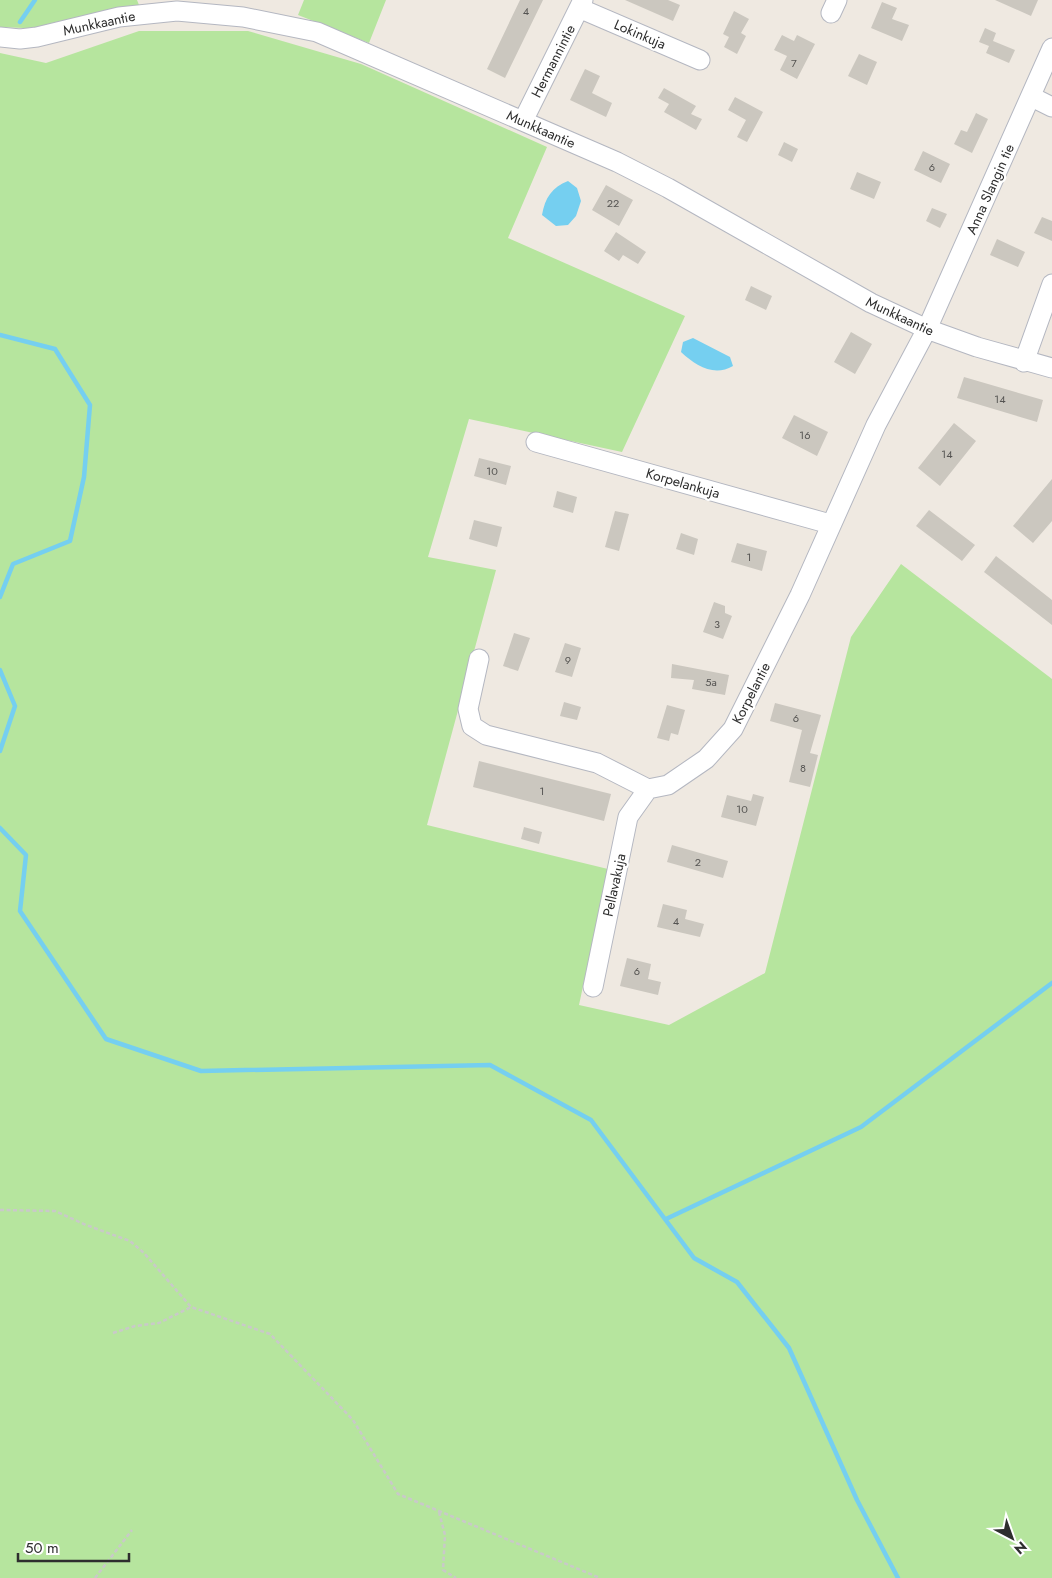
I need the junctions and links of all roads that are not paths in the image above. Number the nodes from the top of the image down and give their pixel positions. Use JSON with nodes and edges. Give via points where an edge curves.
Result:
{"nodes":[{"id":1,"x":581,"y":4,"type":"edge"},
{"id":2,"x":0,"y":37,"type":"edge"},
{"id":3,"x":1052,"y":48,"type":"edge"},
{"id":4,"x":700,"y":60,"type":"dead end"},
{"id":5,"x":1032,"y":97,"type":"junction"},
{"id":6,"x":1052,"y":107,"type":"edge"},
{"id":7,"x":523,"y":121,"type":"junction"},
{"id":8,"x":1052,"y":284,"type":"edge"},
{"id":9,"x":927,"y":329,"type":"junction"},
{"id":10,"x":1024,"y":362,"type":"junction"},
{"id":11,"x":1052,"y":368,"type":"edge"},
{"id":12,"x":536,"y":442,"type":"dead end"},
{"id":13,"x":830,"y":524,"type":"junction"},
{"id":14,"x":479,"y":658,"type":"dead end"},
{"id":15,"x":648,"y":788,"type":"junction"},
{"id":16,"x":593,"y":987,"type":"dead end"}],
"edges":[{"from":1,"to":4,"type":"street","name":"Lokinkuja"},
{"from":1,"to":7,"type":"street","name":"Hermannintie"},
{"from":2,"to":7,"type":"street","name":"Munkkaantie","via":[[37,37],[145,13],[177,11],[243,17],[317,32]]},
{"from":3,"to":5,"type":"street","name":"Anna Slangin tie"},
{"from":5,"to":6,"type":"street"},
{"from":5,"to":9,"type":"street","name":"Anna Slangin tie"},
{"from":7,"to":9,"type":"street","name":"Munkkaantie","via":[[668,188],[871,303]]},
{"from":8,"to":10,"type":"street"},
{"from":9,"to":10,"type":"street","name":"Munkkaantie"},
{"from":9,"to":13,"type":"street","name":"Korpelantie","via":[[876,425]]},
{"from":10,"to":11,"type":"street","name":"Munkkaantie"},
{"from":12,"to":13,"type":"street","name":"Korpelankuja"},
{"from":13,"to":15,"type":"street","name":"Korpelantie","via":[[800,595],[733,729],[706,759],[683,775],[668,785]]},
{"from":14,"to":15,"type":"street","via":[[468,709],[472,726],[486,734],[597,763]]},
{"from":15,"to":16,"type":"street","name":"Pellavakuja","via":[[628,817]]}]}
